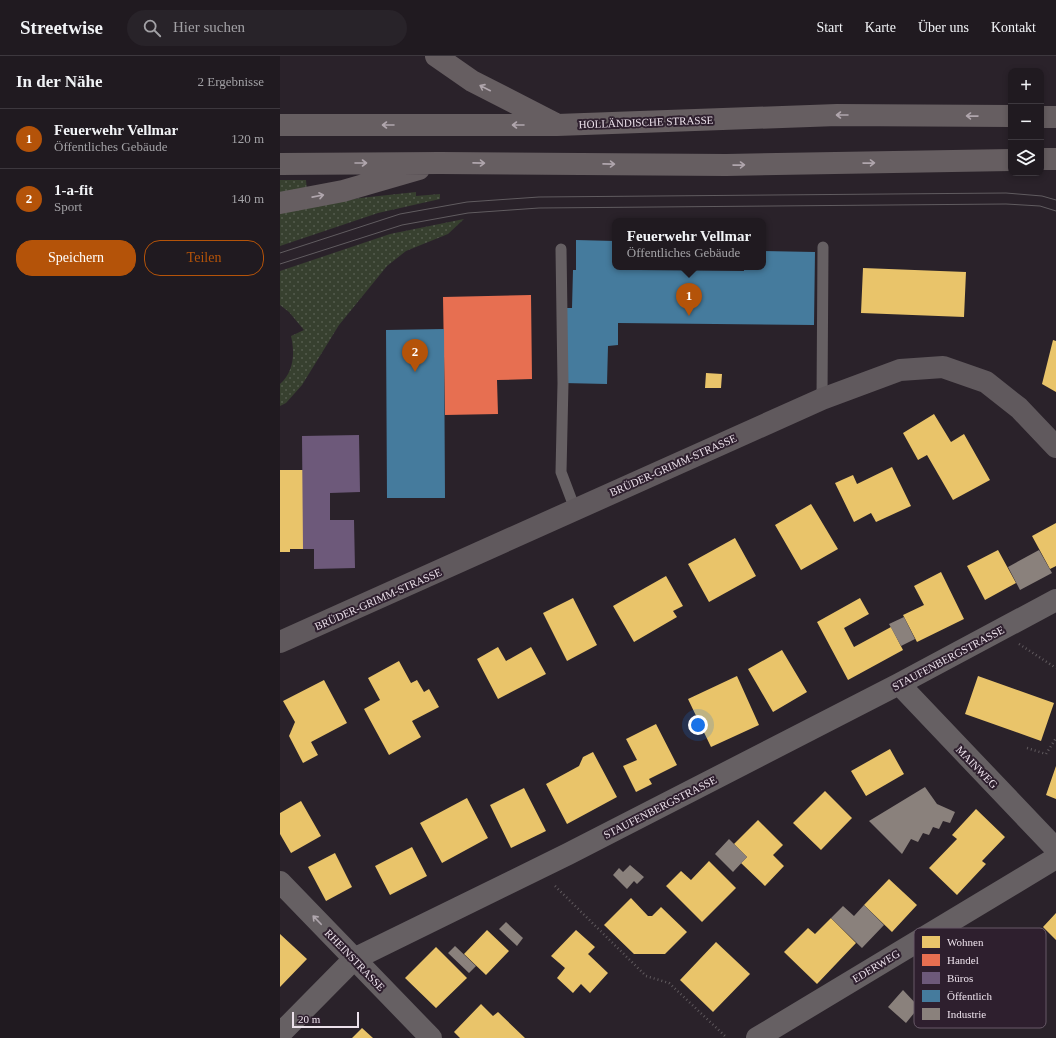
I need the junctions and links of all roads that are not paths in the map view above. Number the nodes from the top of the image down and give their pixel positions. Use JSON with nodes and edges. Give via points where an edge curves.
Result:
{"nodes":[{"id":1,"x":436,"y":56,"type":"edge"},
{"id":2,"x":1008,"y":116,"type":"edge"},
{"id":3,"x":1044,"y":117,"type":"edge"},
{"id":4,"x":1056,"y":117,"type":"edge"},
{"id":5,"x":280,"y":125,"type":"edge"},
{"id":6,"x":557,"y":125,"type":"junction"},
{"id":7,"x":1044,"y":159,"type":"edge"},
{"id":8,"x":1056,"y":159,"type":"edge"},
{"id":9,"x":1008,"y":160,"type":"edge"},
{"id":10,"x":440,"y":163,"type":"junction"},
{"id":11,"x":280,"y":164,"type":"edge"},
{"id":12,"x":280,"y":203,"type":"edge"},
{"id":13,"x":823,"y":247,"type":"dead end"},
{"id":14,"x":561,"y":249,"type":"dead end"},
{"id":15,"x":822,"y":399,"type":"junction"},
{"id":16,"x":1056,"y":447,"type":"edge"},
{"id":17,"x":575,"y":509,"type":"junction"},
{"id":18,"x":1056,"y":600,"type":"edge"},
{"id":19,"x":280,"y":642,"type":"edge"},
{"id":20,"x":898,"y":684,"type":"junction"},
{"id":21,"x":1056,"y":849,"type":"edge"},
{"id":22,"x":1056,"y":858,"type":"edge"},
{"id":23,"x":280,"y":882,"type":"edge"},
{"id":24,"x":940,"y":928,"type":"edge"},
{"id":25,"x":914,"y":943,"type":"edge"},
{"id":26,"x":354,"y":959,"type":"junction"},
{"id":27,"x":280,"y":1034,"type":"edge"},
{"id":28,"x":431,"y":1038,"type":"edge"},
{"id":29,"x":757,"y":1038,"type":"edge"}],
"edges":[{"from":6,"to":1,"type":"highway","one_way":true,"via":[[472,81]]},
{"from":2,"to":6,"type":"highway","name":"HOLLÄNDISCHE STRASSE","one_way":true,"via":[[837,115]]},
{"from":3,"to":4,"type":"highway"},
{"from":6,"to":5,"type":"highway","name":"HOLLÄNDISCHE STRASSE","one_way":true},
{"from":7,"to":8,"type":"highway"},
{"from":10,"to":9,"type":"highway","one_way":true,"via":[[726,165]]},
{"from":11,"to":10,"type":"highway","one_way":true},
{"from":12,"to":10,"type":"highway","one_way":true,"via":[[349,189]]},
{"from":13,"to":15,"type":"lane"},
{"from":14,"to":17,"type":"lane","via":[[561,472]]},
{"from":15,"to":16,"type":"street","name":"BRÜDER-GRIMM-STRASSE","via":[[900,370],[943,367],[986,382],[1019,408]]},
{"from":15,"to":17,"type":"street","name":"BRÜDER-GRIMM-STRASSE"},
{"from":17,"to":19,"type":"street","name":"BRÜDER-GRIMM-STRASSE"},
{"from":18,"to":20,"type":"street","name":"STAUFENBERGSTRASSE"},
{"from":20,"to":21,"type":"street","name":"MAINWEG"},
{"from":20,"to":26,"type":"street","name":"STAUFENBERGSTRASSE","via":[[537,869]]},
{"from":22,"to":24,"type":"street","name":"EDERWEG"},
{"from":26,"to":23,"type":"street","name":"RHEINSTRASSE","one_way":true},
{"from":25,"to":29,"type":"street","name":"EDERWEG"},
{"from":26,"to":27,"type":"street","name":"STAUFENBERGSTRASSE"},
{"from":26,"to":28,"type":"street","name":"RHEINSTRASSE"}]}
